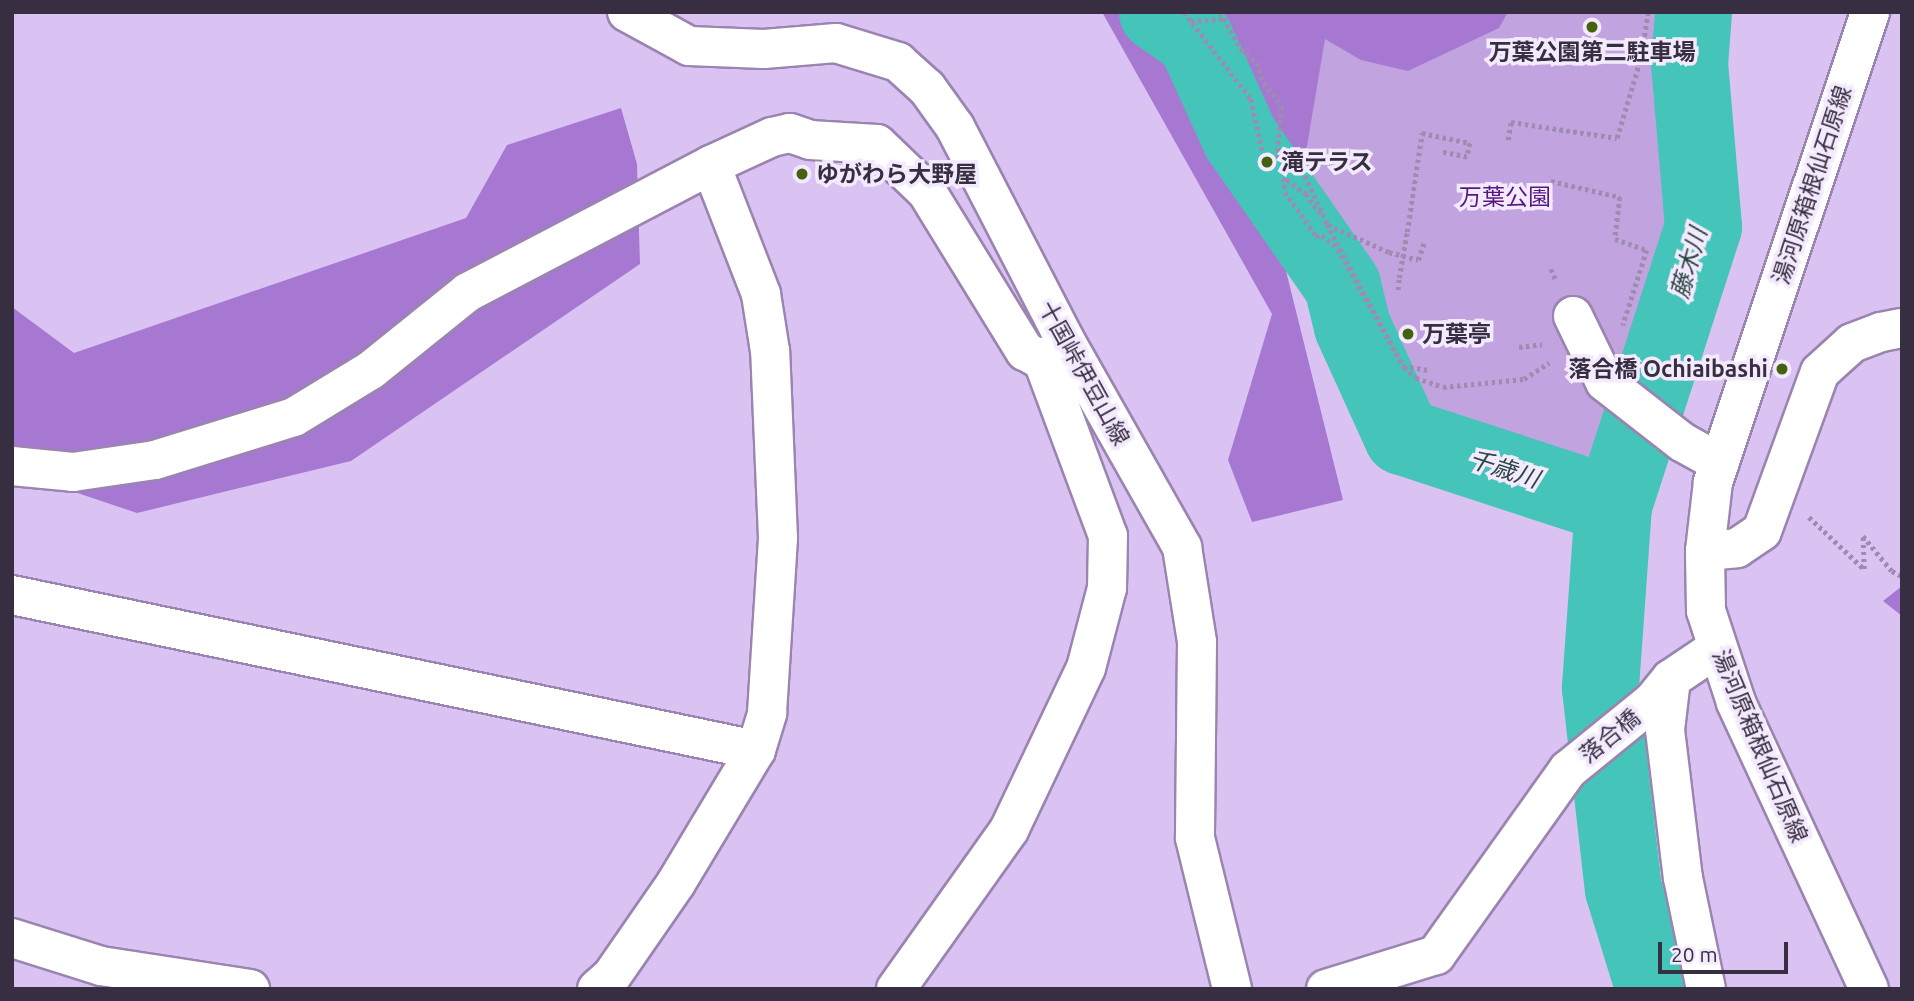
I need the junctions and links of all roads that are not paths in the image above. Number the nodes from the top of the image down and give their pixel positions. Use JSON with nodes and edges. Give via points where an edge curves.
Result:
{"nodes":[{"id":1,"x":627,"y":12,"type":"edge"},
{"id":2,"x":1870,"y":12,"type":"edge"},
{"id":3,"x":710,"y":165,"type":"junction"},
{"id":4,"x":1573,"y":316,"type":"dead end"},
{"id":5,"x":1902,"y":328,"type":"edge"},
{"id":6,"x":1054,"y":352,"type":"junction"},
{"id":7,"x":1720,"y":463,"type":"junction"},
{"id":8,"x":12,"y":466,"type":"edge"},
{"id":9,"x":1705,"y":551,"type":"junction"},
{"id":10,"x":12,"y":595,"type":"edge"},
{"id":11,"x":1717,"y":648,"type":"junction"},
{"id":12,"x":1662,"y":690,"type":"junction"},
{"id":13,"x":756,"y":750,"type":"junction"},
{"id":14,"x":12,"y":938,"type":"edge"},
{"id":15,"x":103,"y":977,"type":"edge"},
{"id":16,"x":250,"y":989,"type":"edge"},
{"id":17,"x":597,"y":989,"type":"edge"},
{"id":18,"x":897,"y":989,"type":"edge"},
{"id":19,"x":1232,"y":989,"type":"edge"},
{"id":20,"x":1326,"y":989,"type":"edge"},
{"id":21,"x":1706,"y":989,"type":"edge"},
{"id":22,"x":1869,"y":989,"type":"edge"}],
"edges":[{"from":1,"to":6,"type":"street","name":"十国峠伊豆山線","via":[[689,46],[764,49],[836,43],[898,62],[927,88],[955,127]]},
{"from":2,"to":7,"type":"street","name":"湯河原箱根仙石原線"},
{"from":3,"to":6,"type":"street","via":[[790,133],[810,140],[877,144],[927,192],[1025,351]]},
{"from":3,"to":8,"type":"street","via":[[468,292],[371,370],[294,417],[155,460],[73,472]]},
{"from":3,"to":13,"type":"street","via":[[761,294],[770,351],[778,538],[767,713]]},
{"from":4,"to":7,"type":"street","via":[[1605,382],[1679,440]]},
{"from":5,"to":9,"type":"street","via":[[1852,343],[1820,372],[1762,531],[1737,548]]},
{"from":6,"to":18,"type":"street","via":[[1108,536],[1107,588],[1086,668],[1009,830]]},
{"from":6,"to":19,"type":"street","name":"十国峠伊豆山線","via":[[1182,547],[1197,642],[1195,838]]},
{"from":7,"to":9,"type":"street","name":"湯河原箱根仙石原線","via":[[1713,482]]},
{"from":9,"to":11,"type":"street","name":"湯河原箱根仙石原線","via":[[1706,611]]},
{"from":10,"to":13,"type":"street"},
{"from":11,"to":12,"type":"street","name":"落合橋"},
{"from":11,"to":22,"type":"street","name":"湯河原箱根仙石原線","via":[[1736,702]]},
{"from":12,"to":20,"type":"street","name":"落合橋","via":[[1568,770],[1436,956]]},
{"from":12,"to":21,"type":"street","via":[[1683,878]]},
{"from":13,"to":17,"type":"street","via":[[676,883],[611,977]]},
{"from":14,"to":15,"type":"street"},
{"from":15,"to":16,"type":"street"}]}
